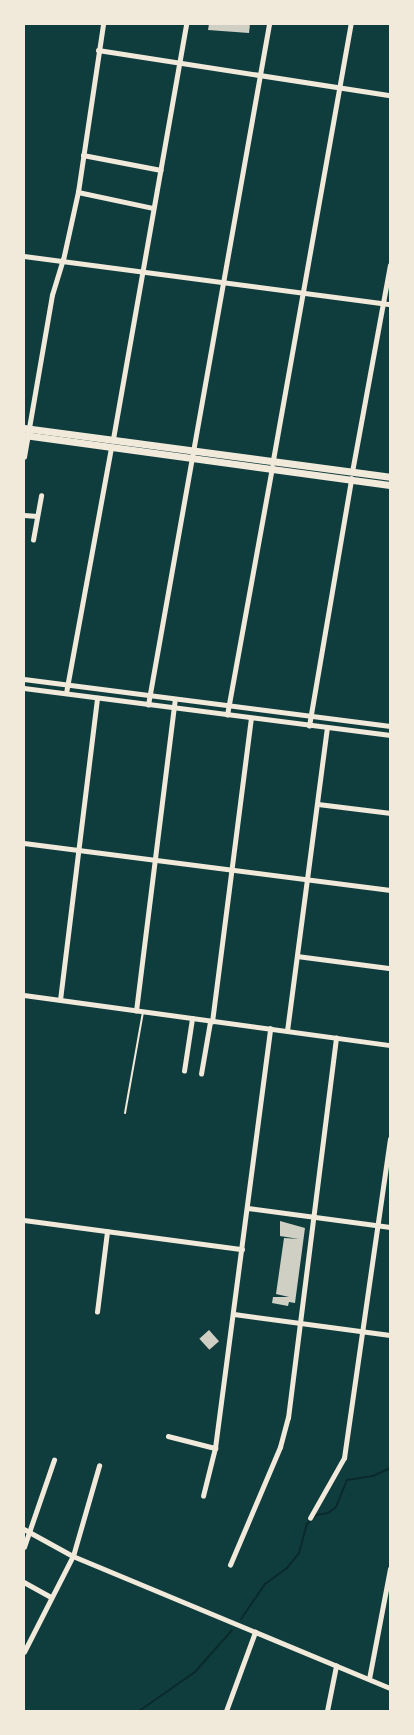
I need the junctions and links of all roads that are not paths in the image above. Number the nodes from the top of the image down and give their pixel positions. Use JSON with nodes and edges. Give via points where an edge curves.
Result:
{"nodes":[{"id":1,"x":103,"y":24,"type":"edge"},
{"id":2,"x":186,"y":24,"type":"edge"},
{"id":3,"x":269,"y":24,"type":"edge"},
{"id":4,"x":351,"y":24,"type":"edge"},
{"id":5,"x":98,"y":50,"type":"junction"},
{"id":6,"x":180,"y":63,"type":"junction"},
{"id":7,"x":257,"y":76,"type":"junction"},
{"id":8,"x":339,"y":89,"type":"junction"},
{"id":9,"x":390,"y":95,"type":"edge"},
{"id":10,"x":83,"y":155,"type":"junction"},
{"id":11,"x":161,"y":170,"type":"junction"},
{"id":12,"x":78,"y":192,"type":"junction"},
{"id":13,"x":153,"y":208,"type":"junction"},
{"id":14,"x":24,"y":256,"type":"edge"},
{"id":15,"x":63,"y":260,"type":"junction"},
{"id":16,"x":390,"y":265,"type":"edge"},
{"id":17,"x":143,"y":271,"type":"junction"},
{"id":18,"x":223,"y":282,"type":"junction"},
{"id":19,"x":303,"y":293,"type":"junction"},
{"id":20,"x":384,"y":303,"type":"junction"},
{"id":21,"x":390,"y":304,"type":"edge"},
{"id":22,"x":26,"y":432,"type":"edge"},
{"id":23,"x":112,"y":443,"type":"junction"},
{"id":24,"x":192,"y":454,"type":"junction"},
{"id":25,"x":24,"y":457,"type":"edge"},
{"id":26,"x":273,"y":463,"type":"junction"},
{"id":27,"x":352,"y":475,"type":"junction"},
{"id":28,"x":390,"y":477,"type":"edge"},
{"id":29,"x":390,"y":485,"type":"edge"},
{"id":30,"x":41,"y":496,"type":"dead end"},
{"id":31,"x":24,"y":515,"type":"edge"},
{"id":32,"x":37,"y":516,"type":"junction"},
{"id":33,"x":33,"y":540,"type":"dead end"},
{"id":34,"x":24,"y":679,"type":"edge"},
{"id":35,"x":67,"y":684,"type":"junction"},
{"id":36,"x":24,"y":688,"type":"edge"},
{"id":37,"x":66,"y":693,"type":"junction"},
{"id":38,"x":149,"y":695,"type":"junction"},
{"id":39,"x":97,"y":698,"type":"junction"},
{"id":40,"x":175,"y":699,"type":"junction"},
{"id":41,"x":148,"y":705,"type":"junction"},
{"id":42,"x":229,"y":706,"type":"junction"},
{"id":43,"x":174,"y":708,"type":"junction"},
{"id":44,"x":227,"y":715,"type":"junction"},
{"id":45,"x":311,"y":717,"type":"junction"},
{"id":46,"x":251,"y":719,"type":"junction"},
{"id":47,"x":309,"y":726,"type":"junction"},
{"id":48,"x":390,"y":726,"type":"edge"},
{"id":49,"x":326,"y":728,"type":"junction"},
{"id":50,"x":390,"y":735,"type":"edge"},
{"id":51,"x":318,"y":804,"type":"junction"},
{"id":52,"x":390,"y":813,"type":"edge"},
{"id":53,"x":24,"y":843,"type":"edge"},
{"id":54,"x":76,"y":849,"type":"junction"},
{"id":55,"x":153,"y":860,"type":"junction"},
{"id":56,"x":232,"y":870,"type":"junction"},
{"id":57,"x":308,"y":879,"type":"junction"},
{"id":58,"x":390,"y":890,"type":"edge"},
{"id":59,"x":297,"y":956,"type":"junction"},
{"id":60,"x":390,"y":968,"type":"edge"},
{"id":61,"x":24,"y":995,"type":"edge"},
{"id":62,"x":60,"y":1000,"type":"junction"},
{"id":63,"x":136,"y":1011,"type":"junction"},
{"id":64,"x":143,"y":1012,"type":"junction"},
{"id":65,"x":192,"y":1019,"type":"junction"},
{"id":66,"x":210,"y":1022,"type":"junction"},
{"id":67,"x":270,"y":1029,"type":"junction"},
{"id":68,"x":287,"y":1031,"type":"junction"},
{"id":69,"x":336,"y":1038,"type":"junction"},
{"id":70,"x":390,"y":1044,"type":"edge"},
{"id":71,"x":184,"y":1071,"type":"dead end"},
{"id":72,"x":201,"y":1074,"type":"dead end"},
{"id":73,"x":124,"y":1113,"type":"dead end"},
{"id":74,"x":390,"y":1138,"type":"edge"},
{"id":75,"x":248,"y":1208,"type":"junction"},
{"id":76,"x":313,"y":1218,"type":"junction"},
{"id":77,"x":24,"y":1220,"type":"edge"},
{"id":78,"x":379,"y":1225,"type":"junction"},
{"id":79,"x":390,"y":1227,"type":"edge"},
{"id":80,"x":107,"y":1232,"type":"junction"},
{"id":81,"x":242,"y":1249,"type":"junction"},
{"id":82,"x":97,"y":1312,"type":"dead end"},
{"id":83,"x":234,"y":1314,"type":"junction"},
{"id":84,"x":298,"y":1323,"type":"junction"},
{"id":85,"x":363,"y":1331,"type":"junction"},
{"id":86,"x":390,"y":1334,"type":"edge"},
{"id":87,"x":168,"y":1436,"type":"dead end"},
{"id":88,"x":215,"y":1448,"type":"junction"},
{"id":89,"x":54,"y":1460,"type":"dead end"},
{"id":90,"x":99,"y":1466,"type":"dead end"},
{"id":91,"x":203,"y":1496,"type":"dead end"},
{"id":92,"x":310,"y":1518,"type":"dead end"},
{"id":93,"x":24,"y":1529,"type":"edge"},
{"id":94,"x":31,"y":1533,"type":"junction"},
{"id":95,"x":24,"y":1547,"type":"edge"},
{"id":96,"x":74,"y":1556,"type":"junction"},
{"id":97,"x":230,"y":1564,"type":"dead end"},
{"id":98,"x":390,"y":1569,"type":"edge"},
{"id":99,"x":24,"y":1582,"type":"edge"},
{"id":100,"x":52,"y":1596,"type":"junction"},
{"id":101,"x":255,"y":1632,"type":"junction"},
{"id":102,"x":24,"y":1652,"type":"edge"},
{"id":103,"x":336,"y":1666,"type":"junction"},
{"id":104,"x":369,"y":1679,"type":"junction"},
{"id":105,"x":390,"y":1688,"type":"edge"},
{"id":106,"x":226,"y":1711,"type":"edge"},
{"id":107,"x":327,"y":1711,"type":"edge"}],
"edges":[{"from":1,"to":5,"type":"street"},
{"from":2,"to":6,"type":"street"},
{"from":3,"to":7,"type":"street"},
{"from":4,"to":8,"type":"street"},
{"from":5,"to":6,"type":"street"},
{"from":5,"to":10,"type":"street"},
{"from":6,"to":7,"type":"street"},
{"from":6,"to":11,"type":"street"},
{"from":7,"to":8,"type":"street"},
{"from":7,"to":18,"type":"street"},
{"from":8,"to":9,"type":"street"},
{"from":8,"to":19,"type":"street"},
{"from":10,"to":11,"type":"street"},
{"from":10,"to":12,"type":"street"},
{"from":11,"to":13,"type":"street"},
{"from":12,"to":13,"type":"street"},
{"from":12,"to":15,"type":"street"},
{"from":13,"to":17,"type":"street"},
{"from":14,"to":15,"type":"street"},
{"from":15,"to":17,"type":"street"},
{"from":15,"to":22,"type":"street","via":[[52,295]]},
{"from":16,"to":20,"type":"street"},
{"from":17,"to":18,"type":"street"},
{"from":17,"to":23,"type":"street"},
{"from":18,"to":19,"type":"street"},
{"from":18,"to":24,"type":"street"},
{"from":19,"to":20,"type":"street"},
{"from":19,"to":26,"type":"street"},
{"from":20,"to":21,"type":"street"},
{"from":20,"to":27,"type":"street"},
{"from":22,"to":23,"type":"main road"},
{"from":22,"to":25,"type":"street"},
{"from":23,"to":24,"type":"main road"},
{"from":23,"to":35,"type":"street"},
{"from":24,"to":26,"type":"main road"},
{"from":24,"to":38,"type":"street"},
{"from":26,"to":27,"type":"main road"},
{"from":26,"to":42,"type":"street"},
{"from":27,"to":28,"type":"main road"},
{"from":27,"to":29,"type":"main road"},
{"from":27,"to":45,"type":"street"},
{"from":30,"to":32,"type":"street"},
{"from":31,"to":32,"type":"street"},
{"from":32,"to":33,"type":"street"},
{"from":34,"to":35,"type":"street"},
{"from":35,"to":37,"type":"street"},
{"from":35,"to":38,"type":"street"},
{"from":36,"to":37,"type":"street"},
{"from":37,"to":39,"type":"street"},
{"from":38,"to":40,"type":"street"},
{"from":38,"to":41,"type":"street"},
{"from":39,"to":41,"type":"street"},
{"from":39,"to":54,"type":"street"},
{"from":40,"to":42,"type":"street"},
{"from":40,"to":43,"type":"street"},
{"from":41,"to":43,"type":"street"},
{"from":42,"to":44,"type":"street"},
{"from":42,"to":45,"type":"street"},
{"from":43,"to":44,"type":"street"},
{"from":43,"to":55,"type":"street"},
{"from":44,"to":46,"type":"street"},
{"from":45,"to":47,"type":"street"},
{"from":45,"to":48,"type":"street"},
{"from":46,"to":47,"type":"street"},
{"from":46,"to":56,"type":"street"},
{"from":47,"to":49,"type":"street"},
{"from":49,"to":50,"type":"street"},
{"from":49,"to":51,"type":"street"},
{"from":51,"to":52,"type":"street"},
{"from":51,"to":57,"type":"street"},
{"from":53,"to":54,"type":"street"},
{"from":54,"to":55,"type":"street"},
{"from":54,"to":62,"type":"street"},
{"from":55,"to":56,"type":"street"},
{"from":55,"to":63,"type":"street"},
{"from":56,"to":57,"type":"street"},
{"from":56,"to":66,"type":"street"},
{"from":57,"to":58,"type":"street"},
{"from":57,"to":59,"type":"street"},
{"from":59,"to":60,"type":"street"},
{"from":59,"to":68,"type":"street"},
{"from":61,"to":62,"type":"street"},
{"from":62,"to":63,"type":"street"},
{"from":63,"to":64,"type":"street"},
{"from":64,"to":65,"type":"street"},
{"from":64,"to":73,"type":"lane"},
{"from":65,"to":66,"type":"street"},
{"from":65,"to":71,"type":"street"},
{"from":66,"to":67,"type":"street"},
{"from":66,"to":72,"type":"street"},
{"from":67,"to":68,"type":"street"},
{"from":67,"to":75,"type":"street"},
{"from":68,"to":69,"type":"street"},
{"from":69,"to":70,"type":"street"},
{"from":69,"to":76,"type":"street"},
{"from":74,"to":78,"type":"street"},
{"from":75,"to":76,"type":"street"},
{"from":75,"to":81,"type":"street"},
{"from":76,"to":78,"type":"street"},
{"from":76,"to":84,"type":"street"},
{"from":77,"to":80,"type":"street"},
{"from":78,"to":79,"type":"street"},
{"from":78,"to":85,"type":"street"},
{"from":80,"to":81,"type":"street"},
{"from":80,"to":82,"type":"street"},
{"from":81,"to":83,"type":"street"},
{"from":83,"to":84,"type":"street"},
{"from":83,"to":88,"type":"street"},
{"from":84,"to":85,"type":"street"},
{"from":84,"to":97,"type":"street","via":[[284,1433]]},
{"from":85,"to":86,"type":"street"},
{"from":85,"to":92,"type":"street","via":[[344,1458]]},
{"from":87,"to":88,"type":"street"},
{"from":88,"to":91,"type":"street"},
{"from":89,"to":94,"type":"street"},
{"from":90,"to":96,"type":"street"},
{"from":93,"to":94,"type":"street"},
{"from":94,"to":95,"type":"street"},
{"from":94,"to":96,"type":"street"},
{"from":96,"to":100,"type":"street"},
{"from":96,"to":101,"type":"street"},
{"from":98,"to":104,"type":"street"},
{"from":99,"to":100,"type":"street"},
{"from":100,"to":102,"type":"street"},
{"from":101,"to":103,"type":"street"},
{"from":101,"to":106,"type":"street"},
{"from":103,"to":104,"type":"street"},
{"from":103,"to":107,"type":"street"},
{"from":104,"to":105,"type":"street"}]}
